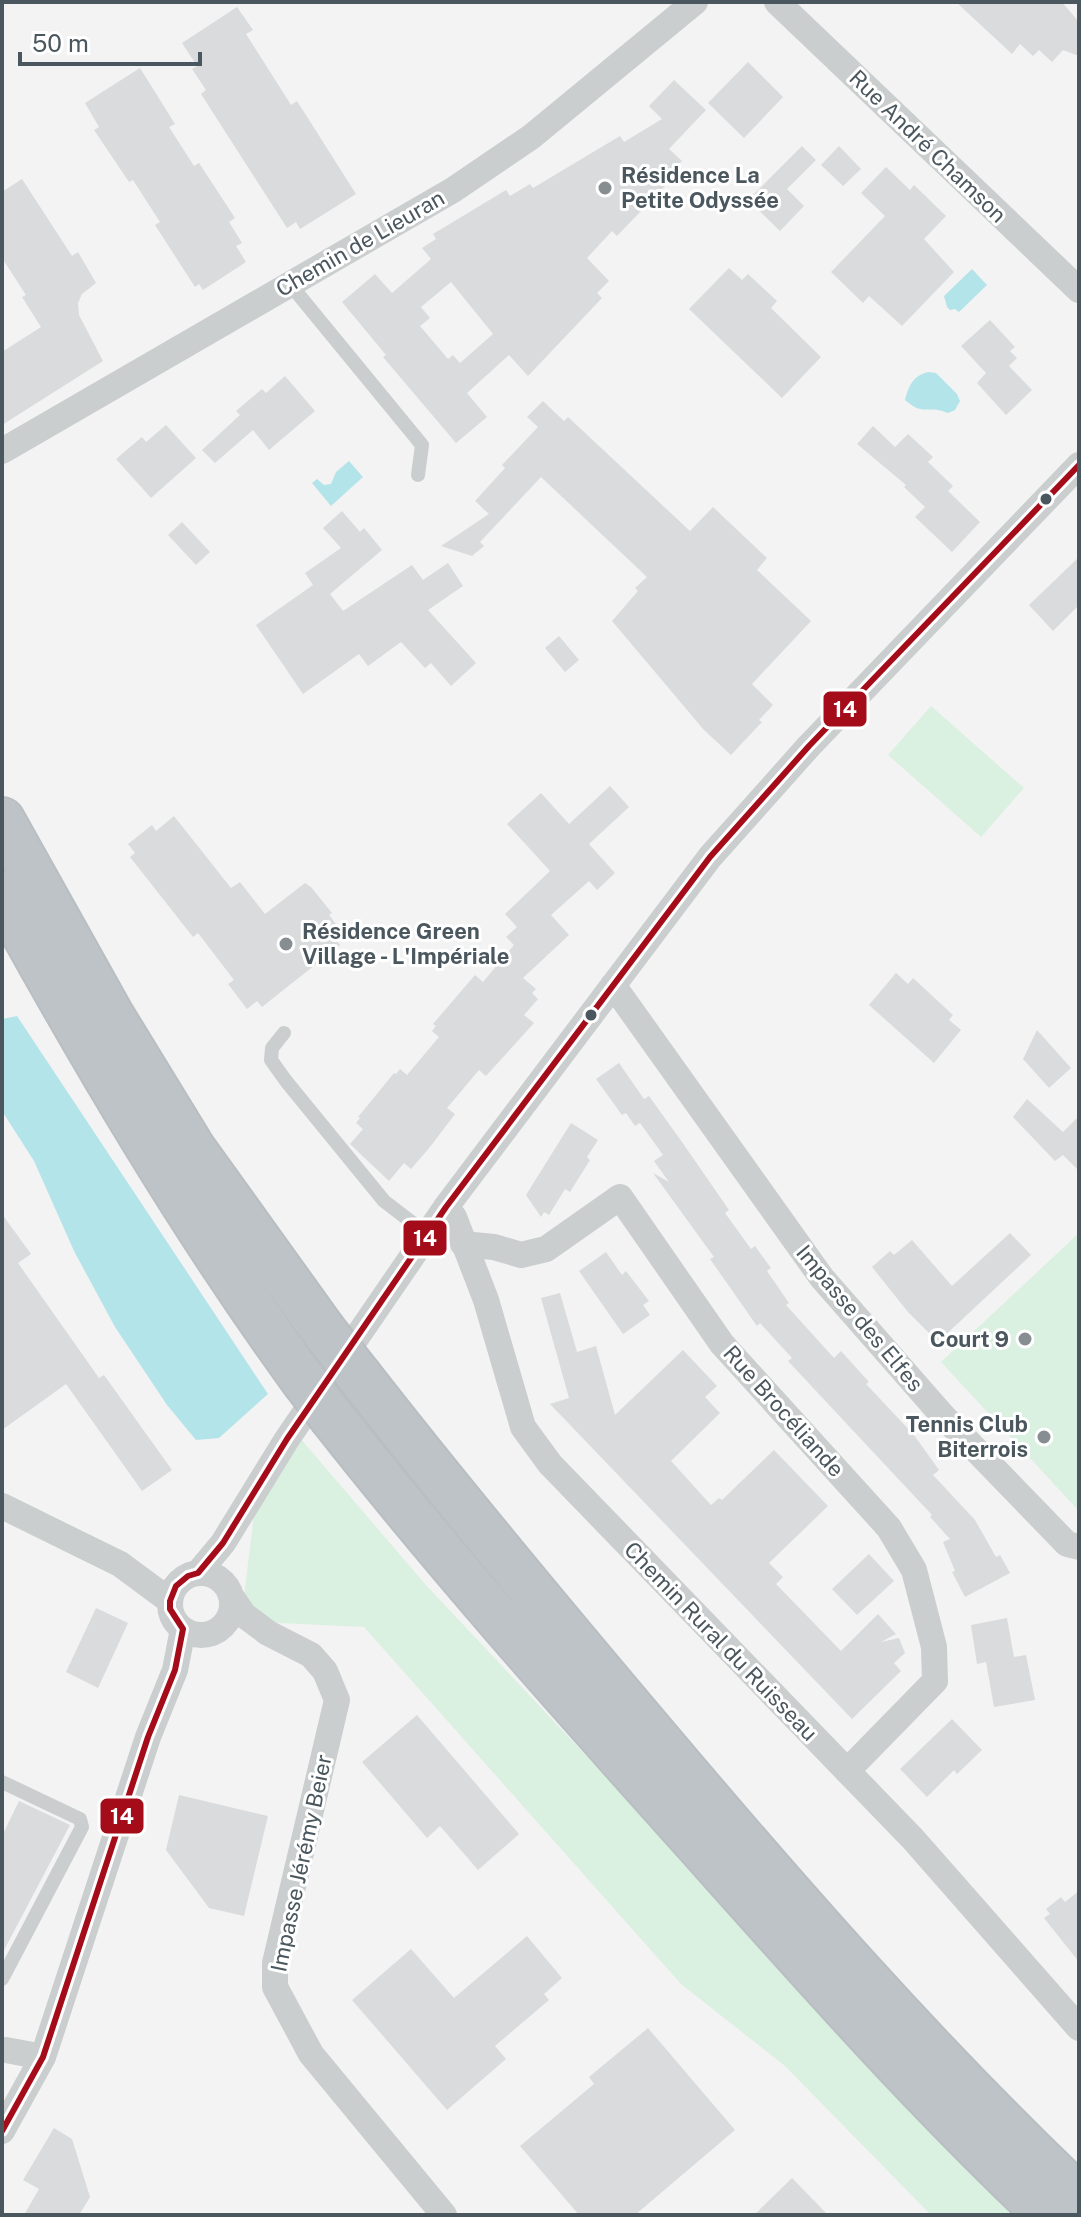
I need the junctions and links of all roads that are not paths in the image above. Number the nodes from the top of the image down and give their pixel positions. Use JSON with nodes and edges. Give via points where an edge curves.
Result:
{"nodes":[{"id":1,"x":695,"y":2,"type":"edge"},
{"id":2,"x":777,"y":2,"type":"edge"},
{"id":3,"x":289,"y":283,"type":"junction"},
{"id":4,"x":1079,"y":290,"type":"edge"},
{"id":5,"x":2,"y":451,"type":"edge"},
{"id":6,"x":418,"y":475,"type":"dead end"},
{"id":7,"x":1074,"y":481,"type":"edge"},
{"id":8,"x":5,"y":823,"type":"edge"},
{"id":9,"x":2,"y":894,"type":"edge"},
{"id":10,"x":2,"y":956,"type":"edge"},
{"id":11,"x":613,"y":985,"type":"junction"},
{"id":12,"x":284,"y":1033,"type":"dead end"},
{"id":13,"x":446,"y":1207,"type":"junction"},
{"id":14,"x":427,"y":1234,"type":"junction"},
{"id":15,"x":463,"y":1244,"type":"junction"},
{"id":16,"x":278,"y":1345,"type":"junction"},
{"id":17,"x":250,"y":1498,"type":"junction"},
{"id":18,"x":2,"y":1506,"type":"edge"},
{"id":19,"x":1079,"y":1547,"type":"edge"},
{"id":20,"x":120,"y":1564,"type":"junction"},
{"id":21,"x":193,"y":1574,"type":"junction"},
{"id":22,"x":228,"y":1591,"type":"junction"},
{"id":23,"x":170,"y":1601,"type":"junction"},
{"id":24,"x":205,"y":1629,"type":"junction"},
{"id":25,"x":268,"y":1633,"type":"junction"},
{"id":26,"x":847,"y":1771,"type":"junction"},
{"id":27,"x":2,"y":1782,"type":"edge"},
{"id":28,"x":4,"y":1971,"type":"edge"},
{"id":29,"x":1079,"y":2028,"type":"edge"},
{"id":30,"x":4,"y":2049,"type":"edge"},
{"id":31,"x":43,"y":2057,"type":"junction"},
{"id":32,"x":2,"y":2131,"type":"edge"},
{"id":33,"x":1079,"y":2197,"type":"edge"},
{"id":34,"x":444,"y":2215,"type":"edge"},
{"id":35,"x":1047,"y":2215,"type":"edge"}],
"edges":[{"from":1,"to":3,"type":"street","name":"Chemin de Lieuran","via":[[531,137],[453,190]]},
{"from":2,"to":4,"type":"street","name":"Rue André Chamson"},
{"from":3,"to":5,"type":"street","name":"Chemin de Lieuran"},
{"from":3,"to":6,"type":"lane","via":[[422,445]]},
{"from":7,"to":11,"type":"street","via":[[789,768],[710,857]]},
{"from":8,"to":33,"type":"highway","bridge":true,"via":[[178,1125],[323,1330],[476,1524],[770,1873],[883,2000]]},
{"from":9,"to":16,"type":"highway","via":[[137,1132]]},
{"from":10,"to":16,"type":"highway","via":[[193,1255]]},
{"from":11,"to":13,"type":"street"},
{"from":11,"to":19,"type":"street","name":"Impasse des Elfes","via":[[822,1278],[943,1416],[1067,1544]]},
{"from":12,"to":14,"type":"lane","via":[[272,1048],[271,1060],[384,1201]]},
{"from":13,"to":14,"type":"street"},
{"from":13,"to":15,"type":"street","name":"Chemin Rural du Ruisseau"},
{"from":14,"to":17,"type":"street"},
{"from":15,"to":26,"type":"street","name":"Chemin Rural du Ruisseau","via":[[486,1300],[523,1427],[532,1440]]},
{"from":15,"to":26,"type":"street","name":"Rue Brocéliande","via":[[521,1255],[546,1249],[620,1197],[722,1344],[889,1528],[914,1570],[934,1647],[935,1681]]},
{"from":16,"to":35,"type":"highway","bridge":true,"via":[[463,1579],[843,2007]]},
{"from":17,"to":21,"type":"street","via":[[223,1543]]},
{"from":17,"to":22,"type":"street","via":[[230,1548]]},
{"from":18,"to":20,"type":"street"},
{"from":20,"to":21,"type":"street"},
{"from":20,"to":23,"type":"street"},
{"from":21,"to":22,"type":"street","via":[[214,1576]]},
{"from":21,"to":23,"type":"street","via":[[176,1586]]},
{"from":22,"to":24,"type":"street","via":[[228,1617]]},
{"from":22,"to":25,"type":"street","name":"Impasse Jérémy Beier","via":[[244,1615]]},
{"from":23,"to":24,"type":"street","via":[[173,1617]]},
{"from":24,"to":25,"type":"street","name":"Impasse Jérémy Beier"},
{"from":24,"to":31,"type":"street","via":[[175,1670],[148,1737]]},
{"from":25,"to":34,"type":"street","name":"Impasse Jérémy Beier","via":[[311,1655],[325,1671],[337,1700],[275,1963],[275,1987],[311,2054]]},
{"from":26,"to":29,"type":"street","name":"Chemin Rural du Ruisseau"},
{"from":27,"to":28,"type":"lane","via":[[69,1811],[82,1827]]},
{"from":30,"to":31,"type":"street"},
{"from":31,"to":32,"type":"street"}]}
